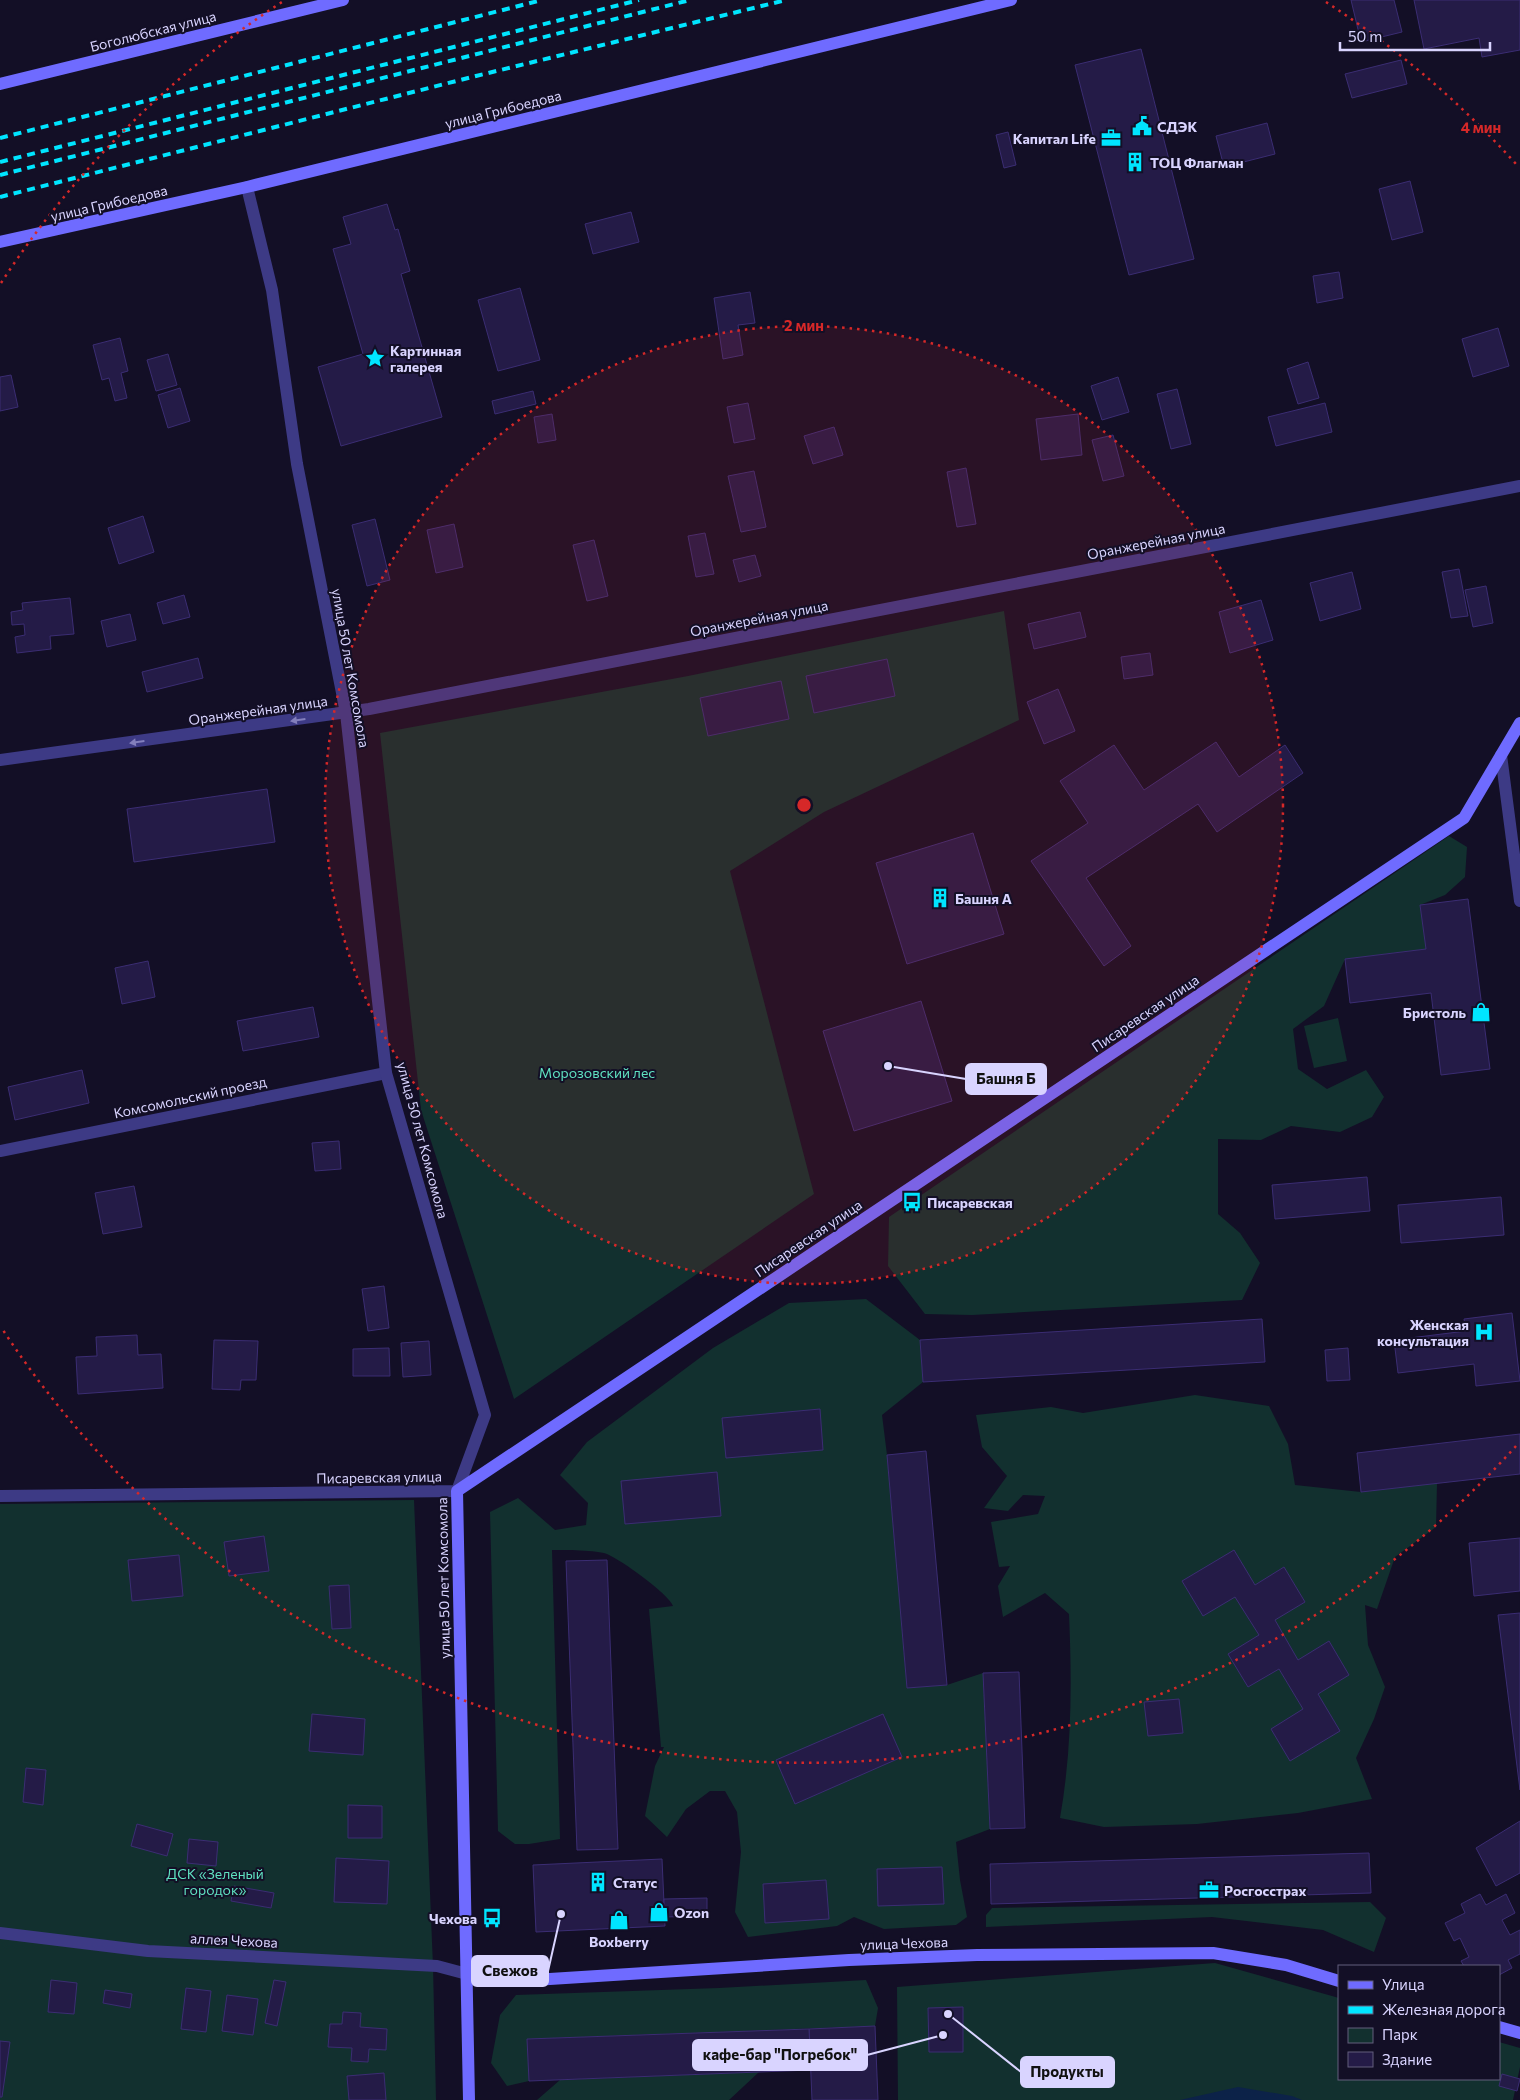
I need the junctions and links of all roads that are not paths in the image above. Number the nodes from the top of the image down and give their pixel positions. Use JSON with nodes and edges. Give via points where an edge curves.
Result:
{"nodes":[{"id":1,"x":343,"y":0,"type":"edge"},
{"id":2,"x":1011,"y":0,"type":"edge"},
{"id":3,"x":0,"y":84,"type":"edge"},
{"id":4,"x":247,"y":187,"type":"junction"},
{"id":5,"x":0,"y":242,"type":"edge"},
{"id":6,"x":1520,"y":486,"type":"edge"},
{"id":7,"x":346,"y":713,"type":"junction"},
{"id":8,"x":1520,"y":723,"type":"edge"},
{"id":9,"x":1501,"y":755,"type":"junction"},
{"id":10,"x":0,"y":760,"type":"edge"},
{"id":11,"x":1515,"y":819,"type":"edge"},
{"id":12,"x":1520,"y":901,"type":"edge"},
{"id":13,"x":386,"y":1072,"type":"junction"},
{"id":14,"x":0,"y":1151,"type":"edge"},
{"id":15,"x":457,"y":1491,"type":"junction"},
{"id":16,"x":0,"y":1496,"type":"edge"},
{"id":17,"x":0,"y":1933,"type":"edge"},
{"id":18,"x":467,"y":1974,"type":"junction"},
{"id":19,"x":1338,"y":1981,"type":"edge"},
{"id":20,"x":1500,"y":2027,"type":"edge"},
{"id":21,"x":1520,"y":2033,"type":"edge"},
{"id":22,"x":469,"y":2100,"type":"edge"}],
"edges":[{"from":1,"to":3,"type":"street","name":"Боголюбская улица"},
{"from":2,"to":4,"type":"street","name":"улица Грибоедова"},
{"from":4,"to":5,"type":"street","name":"улица Грибоедова"},
{"from":4,"to":7,"type":"street","name":"улица 50 лет Комсомола","via":[[272,290],[297,464]]},
{"from":6,"to":7,"type":"street","name":"Оранжерейная улица"},
{"from":7,"to":10,"type":"street","name":"Оранжерейная улица","one_way":true},
{"from":7,"to":13,"type":"street","name":"улица 50 лет Комсомола"},
{"from":8,"to":9,"type":"street","name":"Писаревская улица"},
{"from":9,"to":11,"type":"street"},
{"from":9,"to":15,"type":"street","name":"Писаревская улица","via":[[1464,818]]},
{"from":11,"to":12,"type":"street"},
{"from":13,"to":14,"type":"street","name":"Комсомольский проезд"},
{"from":13,"to":15,"type":"street","name":"улица 50 лет Комсомола","via":[[485,1415]]},
{"from":15,"to":16,"type":"street","name":"Писаревская улица"},
{"from":15,"to":18,"type":"street","name":"улица 50 лет Комсомола"},
{"from":17,"to":18,"type":"street","name":"аллея Чехова","via":[[148,1951],[437,1966]]},
{"from":18,"to":19,"type":"street","name":"улица Чехова","via":[[518,1981],[849,1960],[977,1955],[1213,1953],[1286,1965]]},
{"from":18,"to":22,"type":"street","name":"улица 50 лет Комсомола"},
{"from":20,"to":21,"type":"street"}]}
